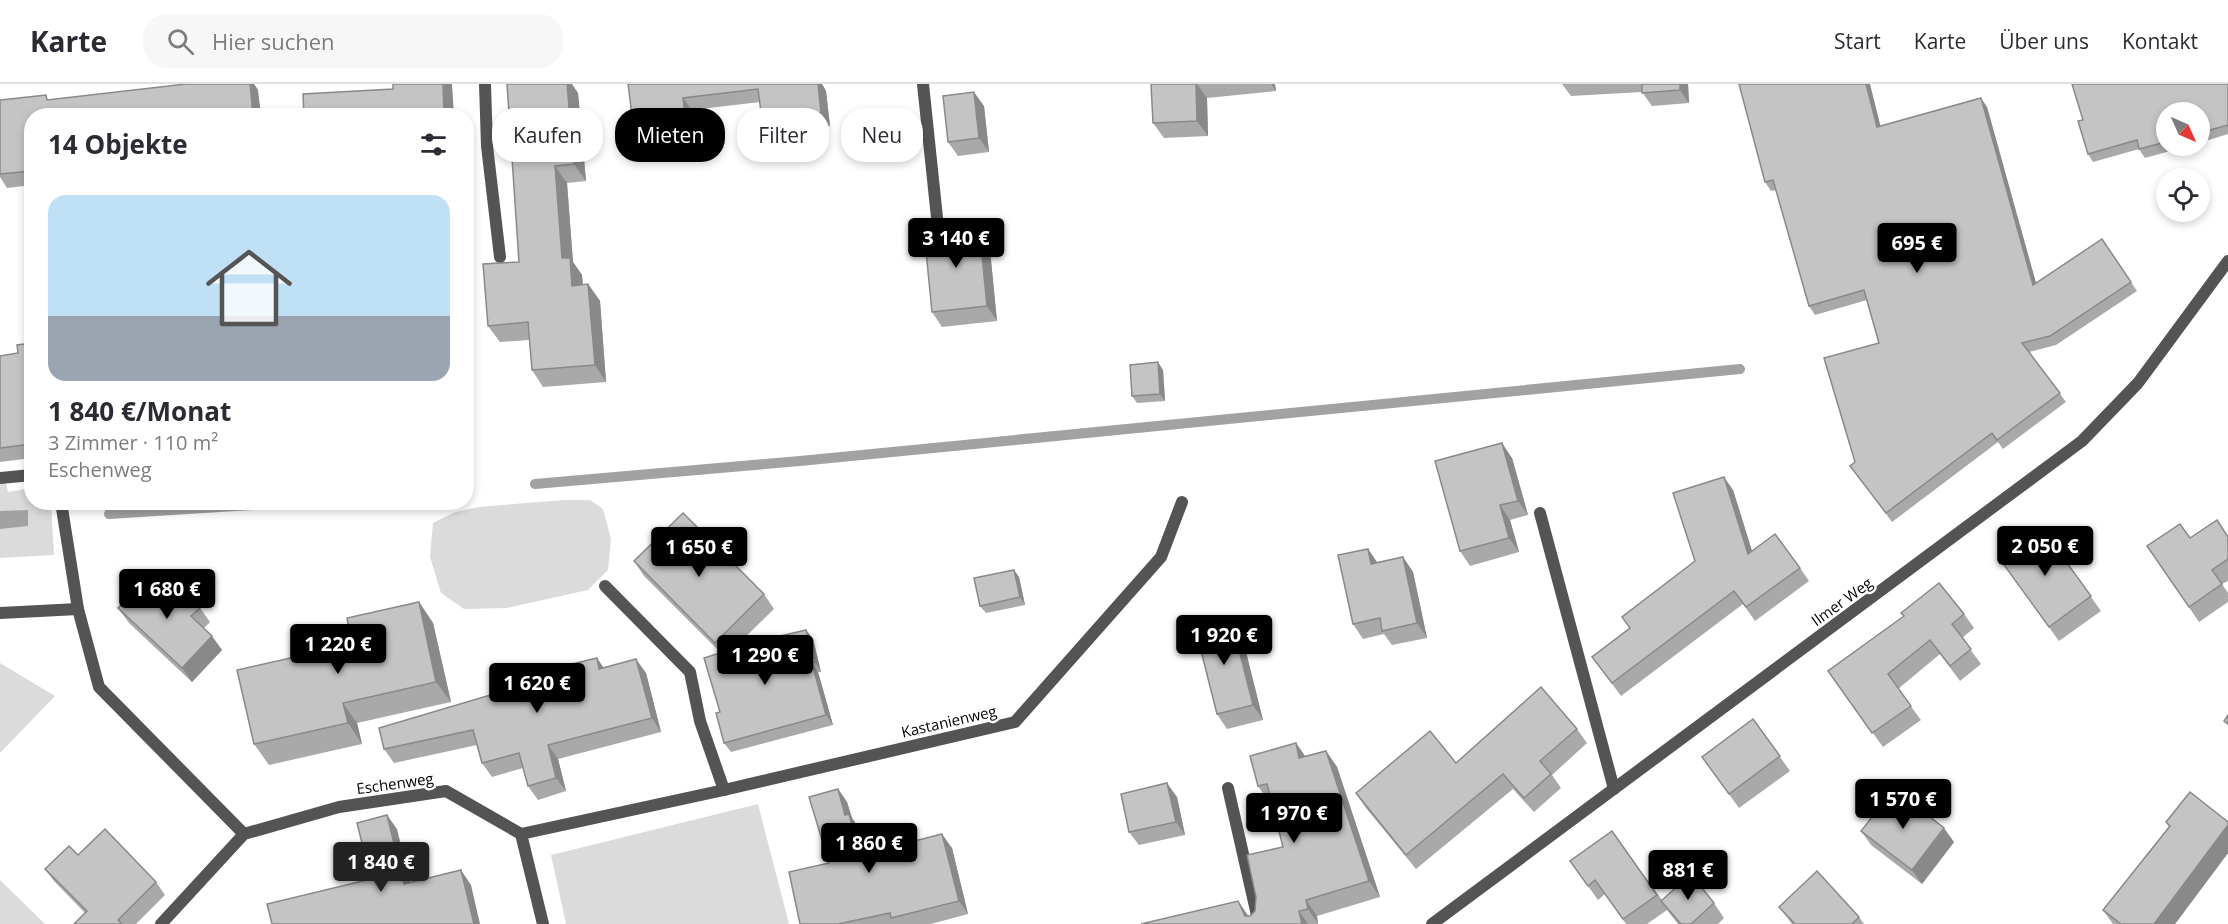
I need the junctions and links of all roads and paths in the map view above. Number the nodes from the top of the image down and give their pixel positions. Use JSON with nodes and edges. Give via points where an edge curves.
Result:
{"nodes":[{"id":1,"x":485,"y":84,"type":"edge"},
{"id":2,"x":923,"y":84,"type":"edge"},
{"id":3,"x":938,"y":227,"type":"edge"},
{"id":4,"x":500,"y":257,"type":"dead end"},
{"id":5,"x":2228,"y":262,"type":"edge"},
{"id":6,"x":24,"y":476,"type":"edge"},
{"id":7,"x":0,"y":477,"type":"edge"},
{"id":8,"x":1182,"y":502,"type":"dead end"},
{"id":9,"x":62,"y":510,"type":"edge"},
{"id":10,"x":1540,"y":513,"type":"dead end"},
{"id":11,"x":605,"y":586,"type":"dead end"},
{"id":12,"x":78,"y":609,"type":"junction"},
{"id":13,"x":0,"y":613,"type":"edge"},
{"id":14,"x":1228,"y":788,"type":"dead end"},
{"id":15,"x":1614,"y":789,"type":"junction"},
{"id":16,"x":724,"y":790,"type":"junction"},
{"id":17,"x":244,"y":834,"type":"junction"},
{"id":18,"x":521,"y":834,"type":"junction"},
{"id":19,"x":161,"y":924,"type":"edge"},
{"id":20,"x":543,"y":924,"type":"edge"},
{"id":21,"x":1259,"y":924,"type":"edge"},
{"id":22,"x":1432,"y":924,"type":"edge"}],
"edges":[{"from":1,"to":4,"type":"street","via":[[487,146]]},
{"from":2,"to":3,"type":"street"},
{"from":5,"to":15,"type":"street","name":"Ilmer Weg","via":[[2138,383],[2082,441]]},
{"from":6,"to":7,"type":"street"},
{"from":8,"to":16,"type":"street","name":"Kastanienweg","via":[[1161,557],[1015,722]]},
{"from":9,"to":12,"type":"street"},
{"from":10,"to":15,"type":"street"},
{"from":11,"to":16,"type":"street","via":[[690,672],[700,721]]},
{"from":12,"to":13,"type":"street"},
{"from":12,"to":17,"type":"street","via":[[99,687]]},
{"from":14,"to":21,"type":"street"},
{"from":15,"to":22,"type":"street","name":"Ilmer Weg"},
{"from":16,"to":18,"type":"street","name":"Kastanienweg"},
{"from":17,"to":18,"type":"street","name":"Eschenweg","via":[[339,807],[446,791]]},
{"from":17,"to":19,"type":"street"},
{"from":18,"to":20,"type":"street"}]}
